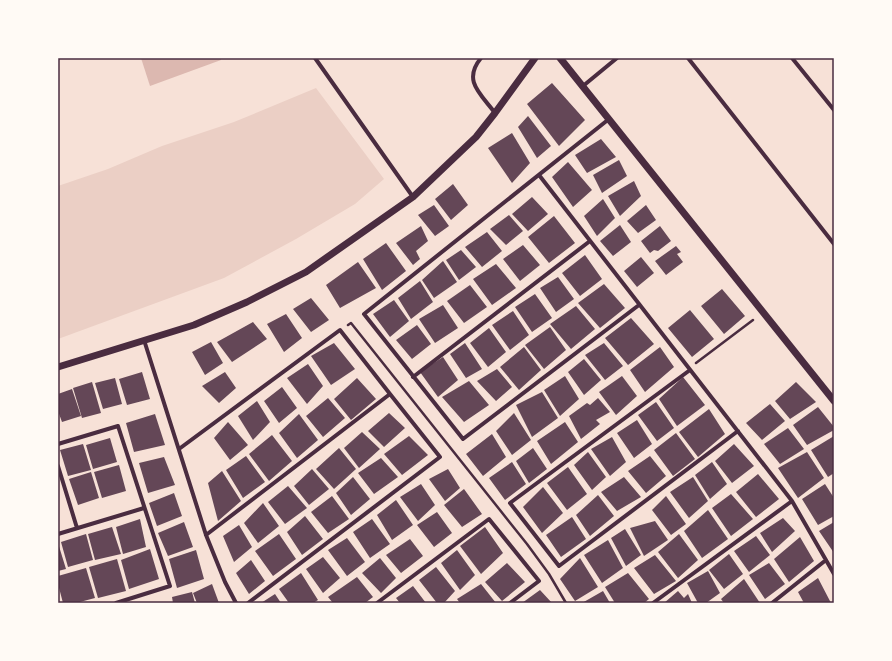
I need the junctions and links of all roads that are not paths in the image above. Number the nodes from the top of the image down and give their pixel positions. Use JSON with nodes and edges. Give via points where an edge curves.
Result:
{"nodes":[{"id":1,"x":315,"y":58,"type":"edge"},
{"id":2,"x":482,"y":58,"type":"edge"},
{"id":3,"x":535,"y":58,"type":"edge"},
{"id":4,"x":560,"y":58,"type":"edge"},
{"id":5,"x":617,"y":58,"type":"edge"},
{"id":6,"x":688,"y":58,"type":"edge"},
{"id":7,"x":792,"y":58,"type":"edge"},
{"id":8,"x":582,"y":86,"type":"junction"},
{"id":9,"x":834,"y":110,"type":"edge"},
{"id":10,"x":495,"y":113,"type":"junction"},
{"id":11,"x":609,"y":119,"type":"junction"},
{"id":12,"x":538,"y":175,"type":"junction"},
{"id":13,"x":413,"y":197,"type":"junction"},
{"id":14,"x":590,"y":241,"type":"junction"},
{"id":15,"x":834,"y":244,"type":"edge"},
{"id":16,"x":639,"y":305,"type":"junction"},
{"id":17,"x":144,"y":340,"type":"junction"},
{"id":18,"x":58,"y":367,"type":"edge"},
{"id":19,"x":690,"y":370,"type":"junction"},
{"id":20,"x":413,"y":376,"type":"junction"},
{"id":21,"x":390,"y":394,"type":"junction"},
{"id":22,"x":833,"y":397,"type":"edge"},
{"id":23,"x":738,"y":431,"type":"junction"},
{"id":24,"x":58,"y":444,"type":"edge"},
{"id":25,"x":179,"y":449,"type":"junction"},
{"id":26,"x":58,"y":466,"type":"edge"},
{"id":27,"x":792,"y":501,"type":"junction"},
{"id":28,"x":144,"y":508,"type":"junction"},
{"id":29,"x":77,"y":528,"type":"junction"},
{"id":30,"x":58,"y":534,"type":"edge"},
{"id":31,"x":206,"y":535,"type":"junction"},
{"id":32,"x":826,"y":560,"type":"junction"},
{"id":33,"x":834,"y":574,"type":"edge"},
{"id":34,"x":116,"y":603,"type":"edge"},
{"id":35,"x":236,"y":603,"type":"edge"},
{"id":36,"x":248,"y":603,"type":"edge"},
{"id":37,"x":378,"y":603,"type":"edge"},
{"id":38,"x":510,"y":603,"type":"edge"},
{"id":39,"x":653,"y":603,"type":"edge"},
{"id":40,"x":772,"y":603,"type":"edge"}],
"edges":[{"from":1,"to":13,"type":"street"},
{"from":2,"to":10,"type":"street","via":[[474,67],[472,78],[474,85]]},
{"from":3,"to":10,"type":"street"},
{"from":4,"to":8,"type":"street"},
{"from":5,"to":8,"type":"street"},
{"from":6,"to":15,"type":"street"},
{"from":7,"to":9,"type":"street"},
{"from":8,"to":11,"type":"street"},
{"from":10,"to":13,"type":"street","via":[[476,137]]},
{"from":11,"to":12,"type":"street"},
{"from":11,"to":22,"type":"street"},
{"from":12,"to":14,"type":"street"},
{"from":12,"to":20,"type":"street","via":[[364,314]]},
{"from":13,"to":17,"type":"street","via":[[306,272],[207,319]]},
{"from":14,"to":16,"type":"street"},
{"from":14,"to":20,"type":"street"},
{"from":16,"to":19,"type":"street"},
{"from":16,"to":20,"type":"street","via":[[463,439]]},
{"from":17,"to":18,"type":"street"},
{"from":17,"to":25,"type":"street"},
{"from":19,"to":23,"type":"street"},
{"from":19,"to":23,"type":"street","via":[[510,503],[559,566]]},
{"from":21,"to":25,"type":"street","via":[[340,330]]},
{"from":21,"to":31,"type":"street"},
{"from":21,"to":36,"type":"street","via":[[440,457]]},
{"from":23,"to":27,"type":"street"},
{"from":24,"to":28,"type":"street","via":[[118,426]]},
{"from":25,"to":31,"type":"street"},
{"from":26,"to":29,"type":"street"},
{"from":27,"to":32,"type":"street"},
{"from":27,"to":39,"type":"street"},
{"from":28,"to":29,"type":"street"},
{"from":28,"to":34,"type":"street","via":[[170,586]]},
{"from":29,"to":30,"type":"street"},
{"from":31,"to":35,"type":"street"},
{"from":32,"to":33,"type":"street"},
{"from":32,"to":40,"type":"street"},
{"from":37,"to":38,"type":"street","via":[[489,519],[539,581]]}]}
